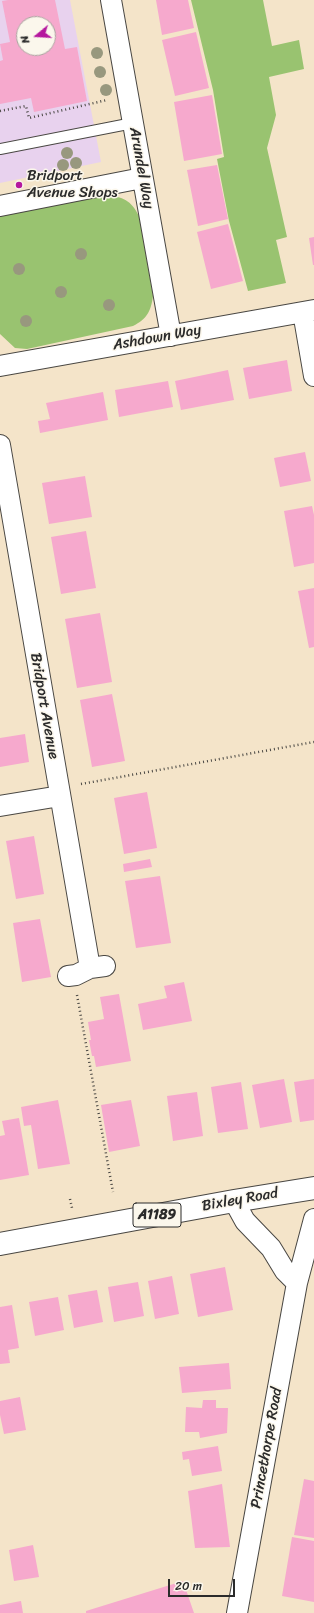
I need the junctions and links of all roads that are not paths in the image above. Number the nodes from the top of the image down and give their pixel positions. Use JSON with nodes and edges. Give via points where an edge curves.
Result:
{"nodes":[{"id":1,"x":111,"y":0,"type":"edge"},
{"id":2,"x":133,"y":123,"type":"junction"},
{"id":3,"x":0,"y":149,"type":"edge"},
{"id":4,"x":142,"y":178,"type":"junction"},
{"id":5,"x":0,"y":206,"type":"edge"},
{"id":6,"x":308,"y":311,"type":"edge"},
{"id":7,"x":171,"y":336,"type":"junction"},
{"id":8,"x":0,"y":366,"type":"edge"},
{"id":9,"x":314,"y":376,"type":"edge"},
{"id":10,"x":0,"y":445,"type":"edge"},
{"id":11,"x":60,"y":796,"type":"junction"},
{"id":12,"x":0,"y":806,"type":"edge"},
{"id":13,"x":85,"y":971,"type":"road end"},
{"id":14,"x":314,"y":1188,"type":"edge"},
{"id":15,"x":234,"y":1201,"type":"junction"},
{"id":16,"x":314,"y":1219,"type":"edge"},
{"id":17,"x":0,"y":1244,"type":"edge"},
{"id":18,"x":297,"y":1283,"type":"junction"},
{"id":19,"x":237,"y":1613,"type":"edge"}],
"edges":[{"from":1,"to":2,"type":"street","name":"Arundel Way"},
{"from":2,"to":3,"type":"lane"},
{"from":2,"to":4,"type":"street","name":"Arundel Way"},
{"from":4,"to":5,"type":"street"},
{"from":4,"to":7,"type":"street","name":"Arundel Way"},
{"from":6,"to":7,"type":"street","name":"Ashdown Way"},
{"from":6,"to":9,"type":"street"},
{"from":7,"to":8,"type":"street","name":"Ashdown Way"},
{"from":10,"to":11,"type":"street","name":"Bridport Avenue"},
{"from":11,"to":12,"type":"street"},
{"from":11,"to":13,"type":"street","name":"Bridport Avenue"},
{"from":14,"to":15,"type":"main road","name":"Bixley Road","number":"A1189"},
{"from":15,"to":17,"type":"main road","name":"Bixley Road","number":"A1189"},
{"from":15,"to":18,"type":"street","via":[[245,1221],[271,1248],[285,1271]]},
{"from":16,"to":18,"type":"street","name":"Princethorpe Road"},
{"from":18,"to":19,"type":"street","name":"Princethorpe Road"}]}
